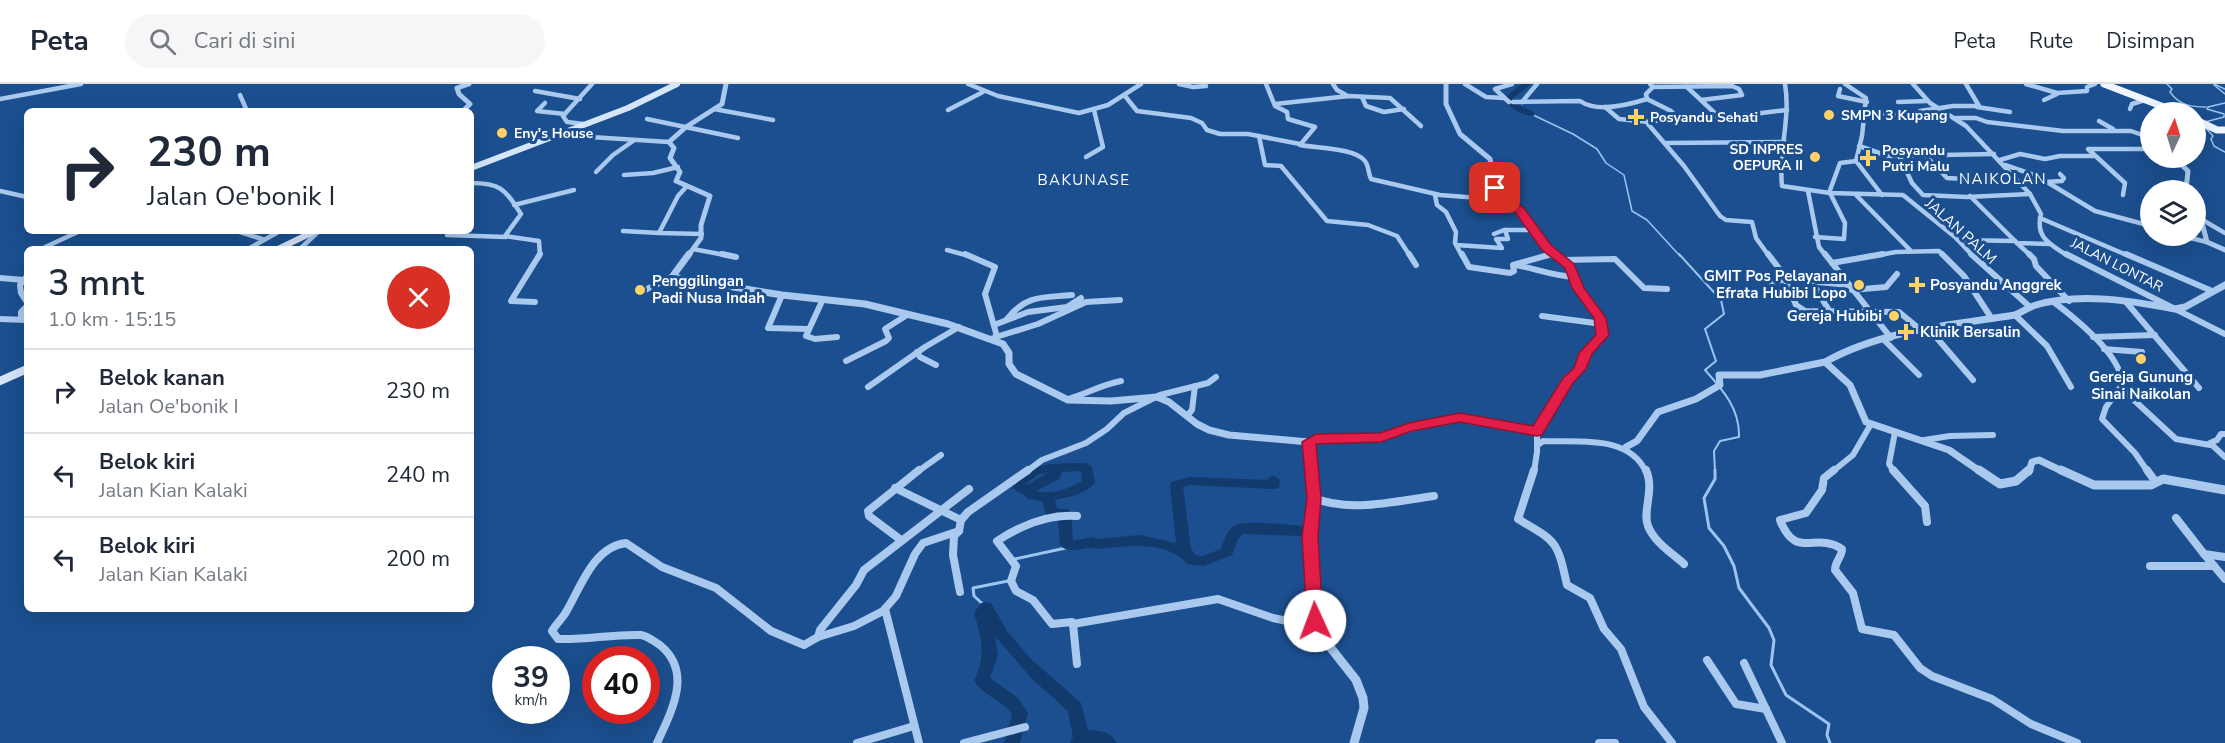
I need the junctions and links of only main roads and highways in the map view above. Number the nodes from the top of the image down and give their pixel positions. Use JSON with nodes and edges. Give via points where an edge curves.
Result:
{"nodes":[{"id":1,"x":677,"y":84,"type":"edge"},
{"id":2,"x":2104,"y":84,"type":"edge"},
{"id":3,"x":2150,"y":102,"type":"edge"},
{"id":4,"x":2206,"y":125,"type":"edge"},
{"id":5,"x":2221,"y":130,"type":"edge"},
{"id":6,"x":2225,"y":135,"type":"edge"},
{"id":7,"x":474,"y":167,"type":"edge"},
{"id":8,"x":308,"y":234,"type":"edge"},
{"id":9,"x":284,"y":246,"type":"edge"},
{"id":10,"x":24,"y":370,"type":"edge"},
{"id":11,"x":0,"y":381,"type":"edge"}],
"edges":[{"from":1,"to":7,"type":"main road","via":[[639,103]]},
{"from":2,"to":3,"type":"main road"},
{"from":4,"to":5,"type":"main road"},
{"from":5,"to":6,"type":"main road"},
{"from":8,"to":9,"type":"main road"},
{"from":10,"to":11,"type":"main road"}]}
